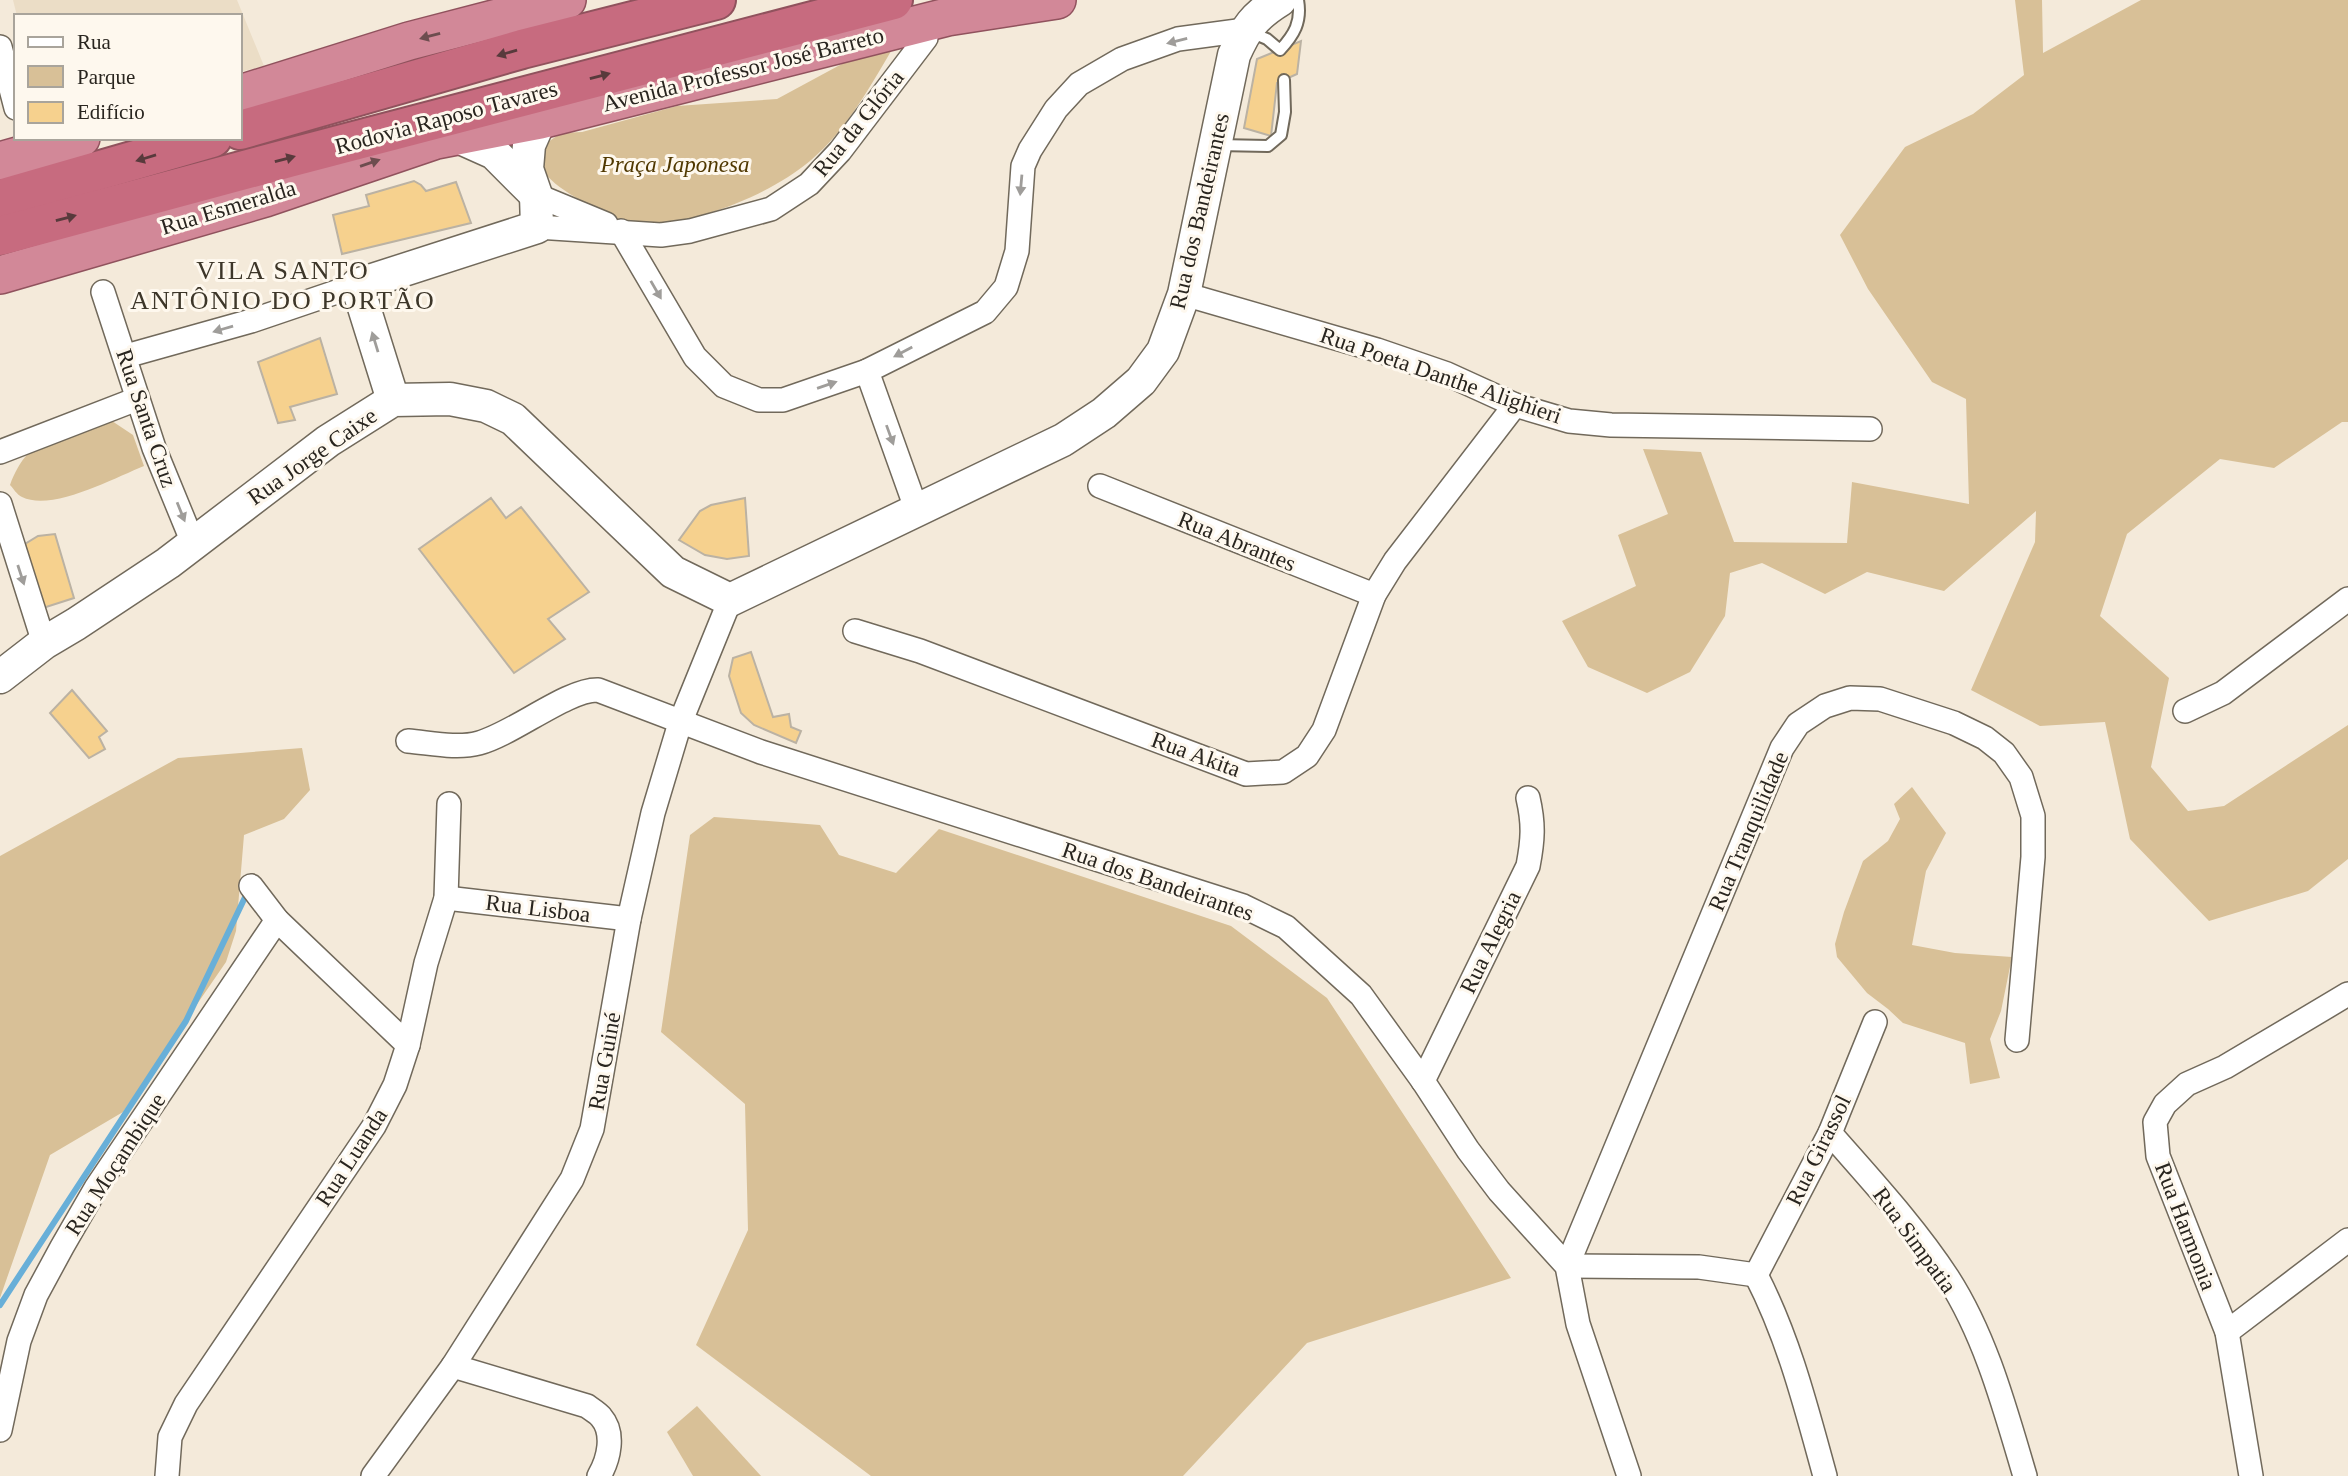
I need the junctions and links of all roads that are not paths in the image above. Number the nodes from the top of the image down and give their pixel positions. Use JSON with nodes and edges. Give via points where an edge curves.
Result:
{"nodes":[{"id":1,"x":567,"y":0,"type":"edge"},
{"id":2,"x":716,"y":0,"type":"edge"},
{"id":3,"x":893,"y":0,"type":"edge"},
{"id":4,"x":1057,"y":0,"type":"edge"},
{"id":5,"x":1280,"y":0,"type":"edge"},
{"id":6,"x":1298,"y":0,"type":"edge"},
{"id":7,"x":937,"y":27,"type":"junction"},
{"id":8,"x":1245,"y":30,"type":"junction"},
{"id":9,"x":0,"y":47,"type":"edge"},
{"id":10,"x":1284,"y":80,"type":"dead end"},
{"id":11,"x":242,"y":93,"type":"edge"},
{"id":12,"x":14,"y":100,"type":"edge"},
{"id":13,"x":540,"y":120,"type":"junction"},
{"id":14,"x":242,"y":129,"type":"edge"},
{"id":15,"x":456,"y":136,"type":"junction"},
{"id":16,"x":71,"y":140,"type":"edge"},
{"id":17,"x":205,"y":140,"type":"edge"},
{"id":18,"x":1215,"y":144,"type":"junction"},
{"id":19,"x":17,"y":151,"type":"edge"},
{"id":20,"x":536,"y":195,"type":"junction"},
{"id":21,"x":0,"y":200,"type":"edge"},
{"id":22,"x":537,"y":227,"type":"junction"},
{"id":23,"x":621,"y":231,"type":"junction"},
{"id":24,"x":0,"y":236,"type":"edge"},
{"id":25,"x":0,"y":275,"type":"edge"},
{"id":26,"x":357,"y":285,"type":"junction"},
{"id":27,"x":103,"y":292,"type":"dead end"},
{"id":28,"x":1184,"y":294,"type":"junction"},
{"id":29,"x":126,"y":356,"type":"junction"},
{"id":30,"x":867,"y":371,"type":"junction"},
{"id":31,"x":137,"y":399,"type":"junction"},
{"id":32,"x":393,"y":400,"type":"junction"},
{"id":33,"x":1516,"y":405,"type":"junction"},
{"id":34,"x":1870,"y":429,"type":"dead end"},
{"id":35,"x":0,"y":452,"type":"edge"},
{"id":36,"x":1100,"y":486,"type":"dead end"},
{"id":37,"x":0,"y":508,"type":"edge"},
{"id":38,"x":916,"y":511,"type":"junction"},
{"id":39,"x":193,"y":543,"type":"junction"},
{"id":40,"x":1374,"y":595,"type":"junction"},
{"id":41,"x":2348,"y":599,"type":"edge"},
{"id":42,"x":730,"y":600,"type":"junction"},
{"id":43,"x":855,"y":631,"type":"dead end"},
{"id":44,"x":44,"y":643,"type":"junction"},
{"id":45,"x":0,"y":677,"type":"edge"},
{"id":46,"x":2185,"y":711,"type":"dead end"},
{"id":47,"x":680,"y":723,"type":"junction"},
{"id":48,"x":408,"y":741,"type":"dead end"},
{"id":49,"x":1528,"y":798,"type":"dead end"},
{"id":50,"x":449,"y":804,"type":"dead end"},
{"id":51,"x":251,"y":886,"type":"dead end"},
{"id":52,"x":446,"y":898,"type":"junction"},
{"id":53,"x":629,"y":919,"type":"junction"},
{"id":54,"x":277,"y":920,"type":"junction"},
{"id":55,"x":2348,"y":994,"type":"edge"},
{"id":56,"x":1875,"y":1022,"type":"dead end"},
{"id":57,"x":2017,"y":1040,"type":"dead end"},
{"id":58,"x":408,"y":1045,"type":"junction"},
{"id":59,"x":1423,"y":1081,"type":"junction"},
{"id":60,"x":1830,"y":1133,"type":"junction"},
{"id":61,"x":2348,"y":1240,"type":"edge"},
{"id":62,"x":1567,"y":1266,"type":"junction"},
{"id":63,"x":1756,"y":1275,"type":"junction"},
{"id":64,"x":2227,"y":1332,"type":"junction"},
{"id":65,"x":453,"y":1366,"type":"junction"},
{"id":66,"x":0,"y":1430,"type":"edge"},
{"id":67,"x":167,"y":1476,"type":"edge"},
{"id":68,"x":373,"y":1476,"type":"edge"},
{"id":69,"x":599,"y":1476,"type":"edge"},
{"id":70,"x":1629,"y":1476,"type":"edge"},
{"id":71,"x":1825,"y":1476,"type":"edge"},
{"id":72,"x":2025,"y":1476,"type":"edge"},
{"id":73,"x":2251,"y":1476,"type":"edge"}],
"edges":[{"from":1,"to":11,"type":"highway","one_way":true,"via":[[409,41]]},
{"from":2,"to":14,"type":"highway","name":"Rodovia Raposo Tavares","one_way":true,"via":[[522,49]]},
{"from":24,"to":3,"type":"highway","name":"Rodovia Raposo Tavares","one_way":true},
{"from":4,"to":7,"type":"highway"},
{"from":5,"to":8,"type":"main road"},
{"from":6,"to":8,"type":"lane","via":[[1298,25],[1280,50],[1268,39]]},
{"from":7,"to":13,"type":"highway","name":"Avenida Professor José Barreto"},
{"from":7,"to":23,"type":"street","name":"Rua da Glória","via":[[840,152],[809,184],[771,209],[690,231],[661,235]]},
{"from":8,"to":18,"type":"main road","name":"Rua dos Bandeirantes","via":[[1234,55]]},
{"from":8,"to":30,"type":"street","one_way":true,"via":[[1178,39],[1122,59],[1079,85],[1056,109],[1023,166],[1017,251],[1006,287],[985,312]]},
{"from":9,"to":12,"type":"street"},
{"from":10,"to":18,"type":"lane","via":[[1281,135],[1268,146]]},
{"from":13,"to":15,"type":"highway","name":"Avenida Professor José Barreto"},
{"from":13,"to":20,"type":"main road","via":[[529,145],[527,169]]},
{"from":15,"to":20,"type":"main road","via":[[494,152]]},
{"from":25,"to":15,"type":"highway","name":"Rua Esmeralda","one_way":true,"via":[[265,198]]},
{"from":16,"to":19,"type":"highway"},
{"from":17,"to":21,"type":"highway","one_way":true},
{"from":18,"to":28,"type":"main road","name":"Rua dos Bandeirantes"},
{"from":20,"to":22,"type":"main road"},
{"from":20,"to":23,"type":"street"},
{"from":22,"to":23,"type":"street"},
{"from":22,"to":26,"type":"main road"},
{"from":23,"to":30,"type":"street","one_way":true,"via":[[695,357],[724,386],[759,400],[783,400]]},
{"from":26,"to":29,"type":"street","one_way":true},
{"from":32,"to":26,"type":"main road","one_way":true},
{"from":27,"to":29,"type":"street","name":"Rua Santa Cruz"},
{"from":28,"to":33,"type":"street","name":"Rua Poeta Danthe Alighieri","via":[[1377,349]]},
{"from":28,"to":38,"type":"main road","name":"Rua dos Bandeirantes","via":[[1163,351],[1141,381],[1104,413],[1063,440]]},
{"from":29,"to":31,"type":"street","name":"Rua Santa Cruz"},
{"from":30,"to":38,"type":"street","one_way":true},
{"from":31,"to":35,"type":"street"},
{"from":31,"to":39,"type":"street","name":"Rua Santa Cruz","one_way":true},
{"from":32,"to":39,"type":"main road","name":"Rua Jorge Caixe","via":[[328,441]]},
{"from":32,"to":42,"type":"main road","name":"Rua Jorge Caixe","via":[[450,399],[486,406],[513,419],[673,572]]},
{"from":33,"to":34,"type":"street","name":"Rua Poeta Danthe Alighieri","via":[[1569,421],[1611,425]]},
{"from":33,"to":40,"type":"street","name":"Rua Akita","via":[[1395,561]]},
{"from":36,"to":40,"type":"street","name":"Rua Abrantes"},
{"from":37,"to":44,"type":"street","one_way":true},
{"from":38,"to":42,"type":"main road","name":"Rua dos Bandeirantes"},
{"from":39,"to":44,"type":"main road","name":"Rua Jorge Caixe"},
{"from":40,"to":43,"type":"street","name":"Rua Akita","via":[[1324,730],[1307,756],[1283,772],[1246,774],[920,651]]},
{"from":41,"to":46,"type":"street","via":[[2223,693]]},
{"from":42,"to":47,"type":"street","name":"Rua Guiné"},
{"from":44,"to":45,"type":"main road","name":"Rua Jorge Caixe"},
{"from":47,"to":48,"type":"street","name":"Rua dos Bandeirantes","via":[[591,690],[476,744]]},
{"from":47,"to":53,"type":"street","name":"Rua Guiné"},
{"from":47,"to":59,"type":"street","name":"Rua dos Bandeirantes","via":[[1243,906],[1286,927],[1361,995]]},
{"from":49,"to":59,"type":"street","name":"Rua Alegria","via":[[1534,837],[1528,866]]},
{"from":50,"to":52,"type":"street","name":"Rua Luanda"},
{"from":51,"to":54,"type":"street"},
{"from":52,"to":53,"type":"street","name":"Rua Lisboa"},
{"from":52,"to":58,"type":"street","name":"Rua Luanda"},
{"from":53,"to":65,"type":"street","name":"Rua Guiné","via":[[592,1129],[572,1179]]},
{"from":54,"to":58,"type":"street"},
{"from":54,"to":66,"type":"street","name":"Rua Moçambique","via":[[96,1188],[62,1247],[36,1295],[19,1341]]},
{"from":55,"to":64,"type":"street","name":"Rua Harmonia","via":[[2225,1067],[2187,1084],[2165,1104],[2155,1122],[2158,1156]]},
{"from":56,"to":60,"type":"street","name":"Rua Girassol"},
{"from":57,"to":62,"type":"street","name":"Rua Tranquilidade","via":[[2033,857],[2033,816],[2021,777],[2004,753],[1954,723],[1880,699],[1850,698],[1825,706],[1798,724],[1782,748]]},
{"from":58,"to":67,"type":"street","name":"Rua Luanda","via":[[374,1126],[186,1404],[170,1437]]},
{"from":59,"to":62,"type":"street","name":"Rua dos Bandeirantes","via":[[1499,1191]]},
{"from":60,"to":63,"type":"street","name":"Rua Girassol"},
{"from":60,"to":72,"type":"street","name":"Rua Simpatia","via":[[1907,1222],[1948,1279],[1982,1345]]},
{"from":61,"to":64,"type":"street"},
{"from":62,"to":63,"type":"street","via":[[1699,1266]]},
{"from":62,"to":70,"type":"street","via":[[1578,1324]]},
{"from":63,"to":71,"type":"street","via":[[1795,1366]]},
{"from":64,"to":73,"type":"street","name":"Rua Harmonia"},
{"from":65,"to":68,"type":"street","name":"Rua Guiné"},
{"from":65,"to":69,"type":"street","via":[[587,1406],[602,1417],[610,1437]]}]}
